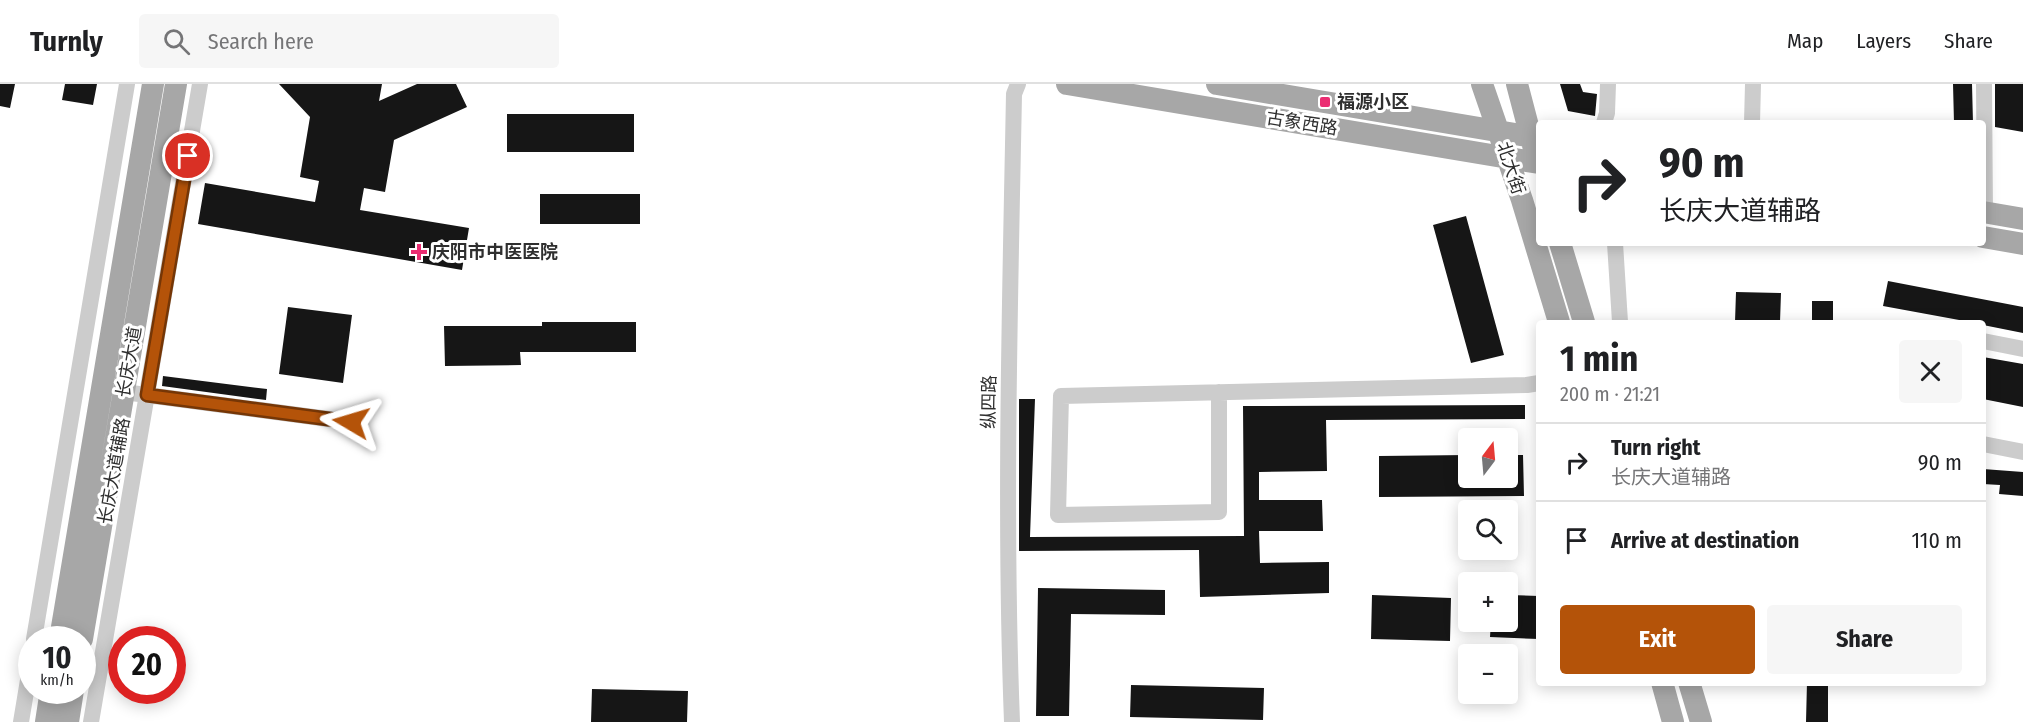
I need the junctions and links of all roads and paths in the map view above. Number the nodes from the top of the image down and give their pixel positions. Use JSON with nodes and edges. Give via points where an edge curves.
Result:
{"nodes":[{"id":1,"x":127,"y":84,"type":"edge"},
{"id":2,"x":153,"y":84,"type":"edge"},
{"id":3,"x":176,"y":84,"type":"edge"},
{"id":4,"x":200,"y":84,"type":"edge"},
{"id":5,"x":1004,"y":84,"type":"edge"},
{"id":6,"x":1018,"y":84,"type":"edge"},
{"id":7,"x":1067,"y":84,"type":"edge"},
{"id":8,"x":1217,"y":84,"type":"edge"},
{"id":9,"x":1482,"y":84,"type":"edge"},
{"id":10,"x":1517,"y":84,"type":"edge"},
{"id":11,"x":1608,"y":84,"type":"edge"},
{"id":12,"x":1754,"y":84,"type":"edge"},
{"id":13,"x":1984,"y":84,"type":"edge"},
{"id":14,"x":1605,"y":120,"type":"edge"},
{"id":15,"x":1752,"y":120,"type":"edge"},
{"id":16,"x":1984,"y":120,"type":"edge"},
{"id":17,"x":1499,"y":131,"type":"junction"},
{"id":18,"x":1535,"y":137,"type":"edge"},
{"id":19,"x":1508,"y":157,"type":"junction"},
{"id":20,"x":1536,"y":164,"type":"edge"},
{"id":21,"x":1986,"y":213,"type":"edge"},
{"id":22,"x":2023,"y":219,"type":"edge"},
{"id":23,"x":1986,"y":238,"type":"edge"},
{"id":24,"x":2023,"y":244,"type":"edge"},
{"id":25,"x":1561,"y":246,"type":"edge"},
{"id":26,"x":1615,"y":246,"type":"edge"},
{"id":27,"x":1558,"y":320,"type":"edge"},
{"id":28,"x":1583,"y":320,"type":"edge"},
{"id":29,"x":1620,"y":320,"type":"edge"},
{"id":30,"x":1986,"y":342,"type":"edge"},
{"id":31,"x":2023,"y":349,"type":"edge"},
{"id":32,"x":1536,"y":384,"type":"edge"},
{"id":33,"x":124,"y":392,"type":"junction"},
{"id":34,"x":1219,"y":392,"type":"junction"},
{"id":35,"x":147,"y":395,"type":"junction"},
{"id":36,"x":351,"y":422,"type":"dead end"},
{"id":37,"x":1986,"y":445,"type":"edge"},
{"id":38,"x":2023,"y":452,"type":"edge"},
{"id":39,"x":36,"y":626,"type":"edge"},
{"id":40,"x":62,"y":626,"type":"edge"},
{"id":41,"x":84,"y":626,"type":"edge"},
{"id":42,"x":1663,"y":686,"type":"edge"},
{"id":43,"x":1690,"y":686,"type":"edge"},
{"id":44,"x":24,"y":704,"type":"edge"},
{"id":45,"x":49,"y":704,"type":"edge"},
{"id":46,"x":71,"y":704,"type":"edge"},
{"id":47,"x":21,"y":722,"type":"edge"},
{"id":48,"x":46,"y":722,"type":"edge"},
{"id":49,"x":68,"y":722,"type":"edge"},
{"id":50,"x":91,"y":722,"type":"edge"},
{"id":51,"x":1004,"y":722,"type":"edge"},
{"id":52,"x":1012,"y":722,"type":"edge"},
{"id":53,"x":1673,"y":722,"type":"edge"},
{"id":54,"x":1701,"y":722,"type":"edge"}],
"edges":[{"from":1,"to":39,"type":"street"},
{"from":2,"to":40,"type":"main road","name":"长庆大道"},
{"from":3,"to":33,"type":"main road","name":"长庆大道"},
{"from":4,"to":35,"type":"street","name":"长庆大道辅路"},
{"from":5,"to":51,"type":"street","name":"纵四路","via":[[999,504]]},
{"from":6,"to":52,"type":"street","name":"纵四路","via":[[1014,94],[1007,493]]},
{"from":7,"to":19,"type":"main road","name":"古象西路"},
{"from":8,"to":17,"type":"main road","name":"古象西路"},
{"from":9,"to":17,"type":"main road","name":"北大街"},
{"from":10,"to":18,"type":"main road","name":"北大街"},
{"from":11,"to":14,"type":"street"},
{"from":12,"to":15,"type":"street"},
{"from":13,"to":16,"type":"street"},
{"from":17,"to":18,"type":"main road","name":"古象西路"},
{"from":17,"to":19,"type":"main road","name":"北大街"},
{"from":19,"to":20,"type":"main road","name":"古象西路"},
{"from":19,"to":27,"type":"main road","name":"北大街"},
{"from":21,"to":22,"type":"main road"},
{"from":23,"to":24,"type":"main road"},
{"from":25,"to":28,"type":"main road"},
{"from":26,"to":29,"type":"street"},
{"from":30,"to":31,"type":"street"},
{"from":32,"to":34,"type":"street"},
{"from":33,"to":35,"type":"street"},
{"from":33,"to":41,"type":"main road","name":"长庆大道"},
{"from":34,"to":34,"type":"street","via":[[1061,396],[1058,515],[1219,512]]},
{"from":35,"to":36,"type":"street"},
{"from":35,"to":50,"type":"street","name":"长庆大道辅路"},
{"from":37,"to":38,"type":"street"},
{"from":42,"to":53,"type":"main road"},
{"from":43,"to":54,"type":"main road"},
{"from":44,"to":47,"type":"street"},
{"from":45,"to":48,"type":"main road"},
{"from":46,"to":49,"type":"main road"}]}
